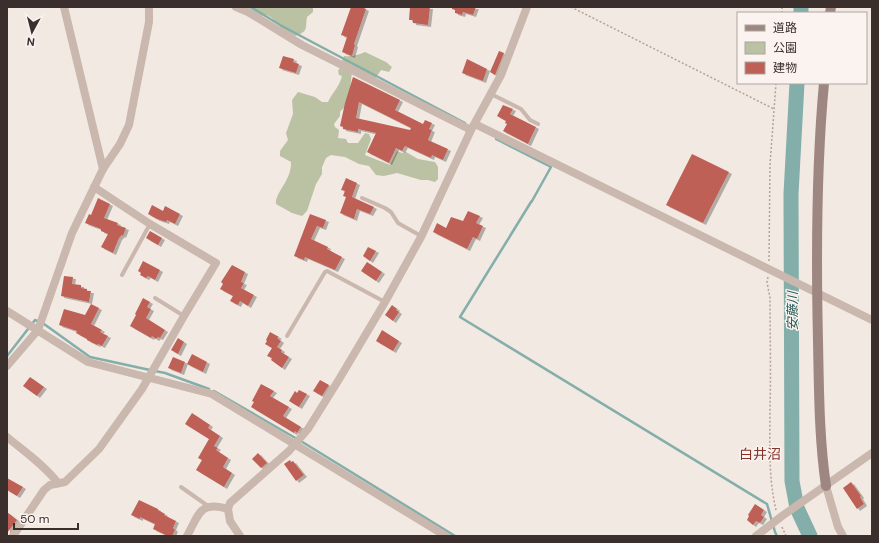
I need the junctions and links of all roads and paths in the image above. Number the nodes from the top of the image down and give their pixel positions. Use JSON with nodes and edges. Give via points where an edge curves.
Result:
{"nodes":[{"id":1,"x":64,"y":7,"type":"edge"},
{"id":2,"x":149,"y":7,"type":"edge"},
{"id":3,"x":236,"y":7,"type":"edge"},
{"id":4,"x":527,"y":7,"type":"edge"},
{"id":5,"x":570,"y":7,"type":"edge"},
{"id":6,"x":776,"y":84,"type":"edge"},
{"id":7,"x":824,"y":84,"type":"edge"},
{"id":8,"x":490,"y":94,"type":"junction"},
{"id":9,"x":774,"y":109,"type":"junction"},
{"id":10,"x":538,"y":124,"type":"dead end"},
{"id":11,"x":473,"y":127,"type":"junction"},
{"id":12,"x":103,"y":169,"type":"junction"},
{"id":13,"x":94,"y":187,"type":"junction"},
{"id":14,"x":362,"y":198,"type":"dead end"},
{"id":15,"x":150,"y":224,"type":"junction"},
{"id":16,"x":421,"y":237,"type":"junction"},
{"id":17,"x":769,"y":270,"type":"junction"},
{"id":18,"x":122,"y":275,"type":"dead end"},
{"id":19,"x":816,"y":293,"type":"junction"},
{"id":20,"x":155,"y":298,"type":"dead end"},
{"id":21,"x":385,"y":302,"type":"junction"},
{"id":22,"x":7,"y":311,"type":"edge"},
{"id":23,"x":184,"y":316,"type":"junction"},
{"id":24,"x":872,"y":320,"type":"edge"},
{"id":25,"x":38,"y":330,"type":"junction"},
{"id":26,"x":287,"y":336,"type":"dead end"},
{"id":27,"x":7,"y":366,"type":"edge"},
{"id":28,"x":148,"y":378,"type":"junction"},
{"id":29,"x":7,"y":437,"type":"edge"},
{"id":30,"x":296,"y":443,"type":"junction"},
{"id":31,"x":872,"y":453,"type":"edge"},
{"id":32,"x":58,"y":483,"type":"junction"},
{"id":33,"x":826,"y":486,"type":"junction"},
{"id":34,"x":181,"y":487,"type":"dead end"},
{"id":35,"x":208,"y":506,"type":"junction"},
{"id":36,"x":228,"y":509,"type":"junction"},
{"id":37,"x":780,"y":517,"type":"junction"},
{"id":38,"x":12,"y":536,"type":"edge"},
{"id":39,"x":187,"y":536,"type":"edge"},
{"id":40,"x":240,"y":536,"type":"edge"},
{"id":41,"x":446,"y":536,"type":"edge"},
{"id":42,"x":756,"y":536,"type":"edge"},
{"id":43,"x":786,"y":536,"type":"edge"},
{"id":44,"x":843,"y":536,"type":"edge"}],
"edges":[{"from":1,"to":12,"type":"street"},
{"from":2,"to":12,"type":"street","via":[[149,22],[129,125]]},
{"from":3,"to":11,"type":"street","via":[[302,45]]},
{"from":4,"to":8,"type":"street","via":[[501,75]]},
{"from":5,"to":9,"type":"path"},
{"from":6,"to":9,"type":"path"},
{"from":7,"to":19,"type":"street","via":[[817,182]]},
{"from":8,"to":10,"type":"lane","via":[[521,109],[530,120]]},
{"from":8,"to":11,"type":"street"},
{"from":9,"to":17,"type":"path","via":[[770,165]]},
{"from":11,"to":16,"type":"street"},
{"from":11,"to":17,"type":"street"},
{"from":12,"to":13,"type":"street"},
{"from":13,"to":15,"type":"street"},
{"from":13,"to":25,"type":"street","via":[[72,233]]},
{"from":14,"to":16,"type":"lane","via":[[385,208],[398,223]]},
{"from":15,"to":18,"type":"lane"},
{"from":15,"to":23,"type":"street","via":[[216,263]]},
{"from":16,"to":21,"type":"street"},
{"from":17,"to":19,"type":"street"},
{"from":17,"to":37,"type":"path","via":[[767,282],[770,298],[770,452],[773,499]]},
{"from":19,"to":24,"type":"street"},
{"from":19,"to":33,"type":"street","via":[[820,433]]},
{"from":20,"to":23,"type":"lane"},
{"from":21,"to":26,"type":"lane","via":[[327,271]]},
{"from":21,"to":30,"type":"street","via":[[308,429]]},
{"from":22,"to":25,"type":"street"},
{"from":23,"to":28,"type":"street"},
{"from":25,"to":27,"type":"street"},
{"from":25,"to":28,"type":"street","via":[[88,362]]},
{"from":28,"to":30,"type":"street","via":[[212,394]]},
{"from":28,"to":32,"type":"street","via":[[99,449],[65,482]]},
{"from":29,"to":32,"type":"street","via":[[30,454]]},
{"from":30,"to":36,"type":"street","via":[[230,503]]},
{"from":30,"to":41,"type":"street"},
{"from":31,"to":33,"type":"street"},
{"from":32,"to":38,"type":"street","via":[[44,490]]},
{"from":33,"to":37,"type":"street"},
{"from":33,"to":44,"type":"street"},
{"from":34,"to":35,"type":"lane"},
{"from":35,"to":36,"type":"street"},
{"from":35,"to":39,"type":"street","via":[[201,511]]},
{"from":36,"to":40,"type":"street","via":[[230,521]]},
{"from":37,"to":42,"type":"street"},
{"from":37,"to":43,"type":"path"}]}
